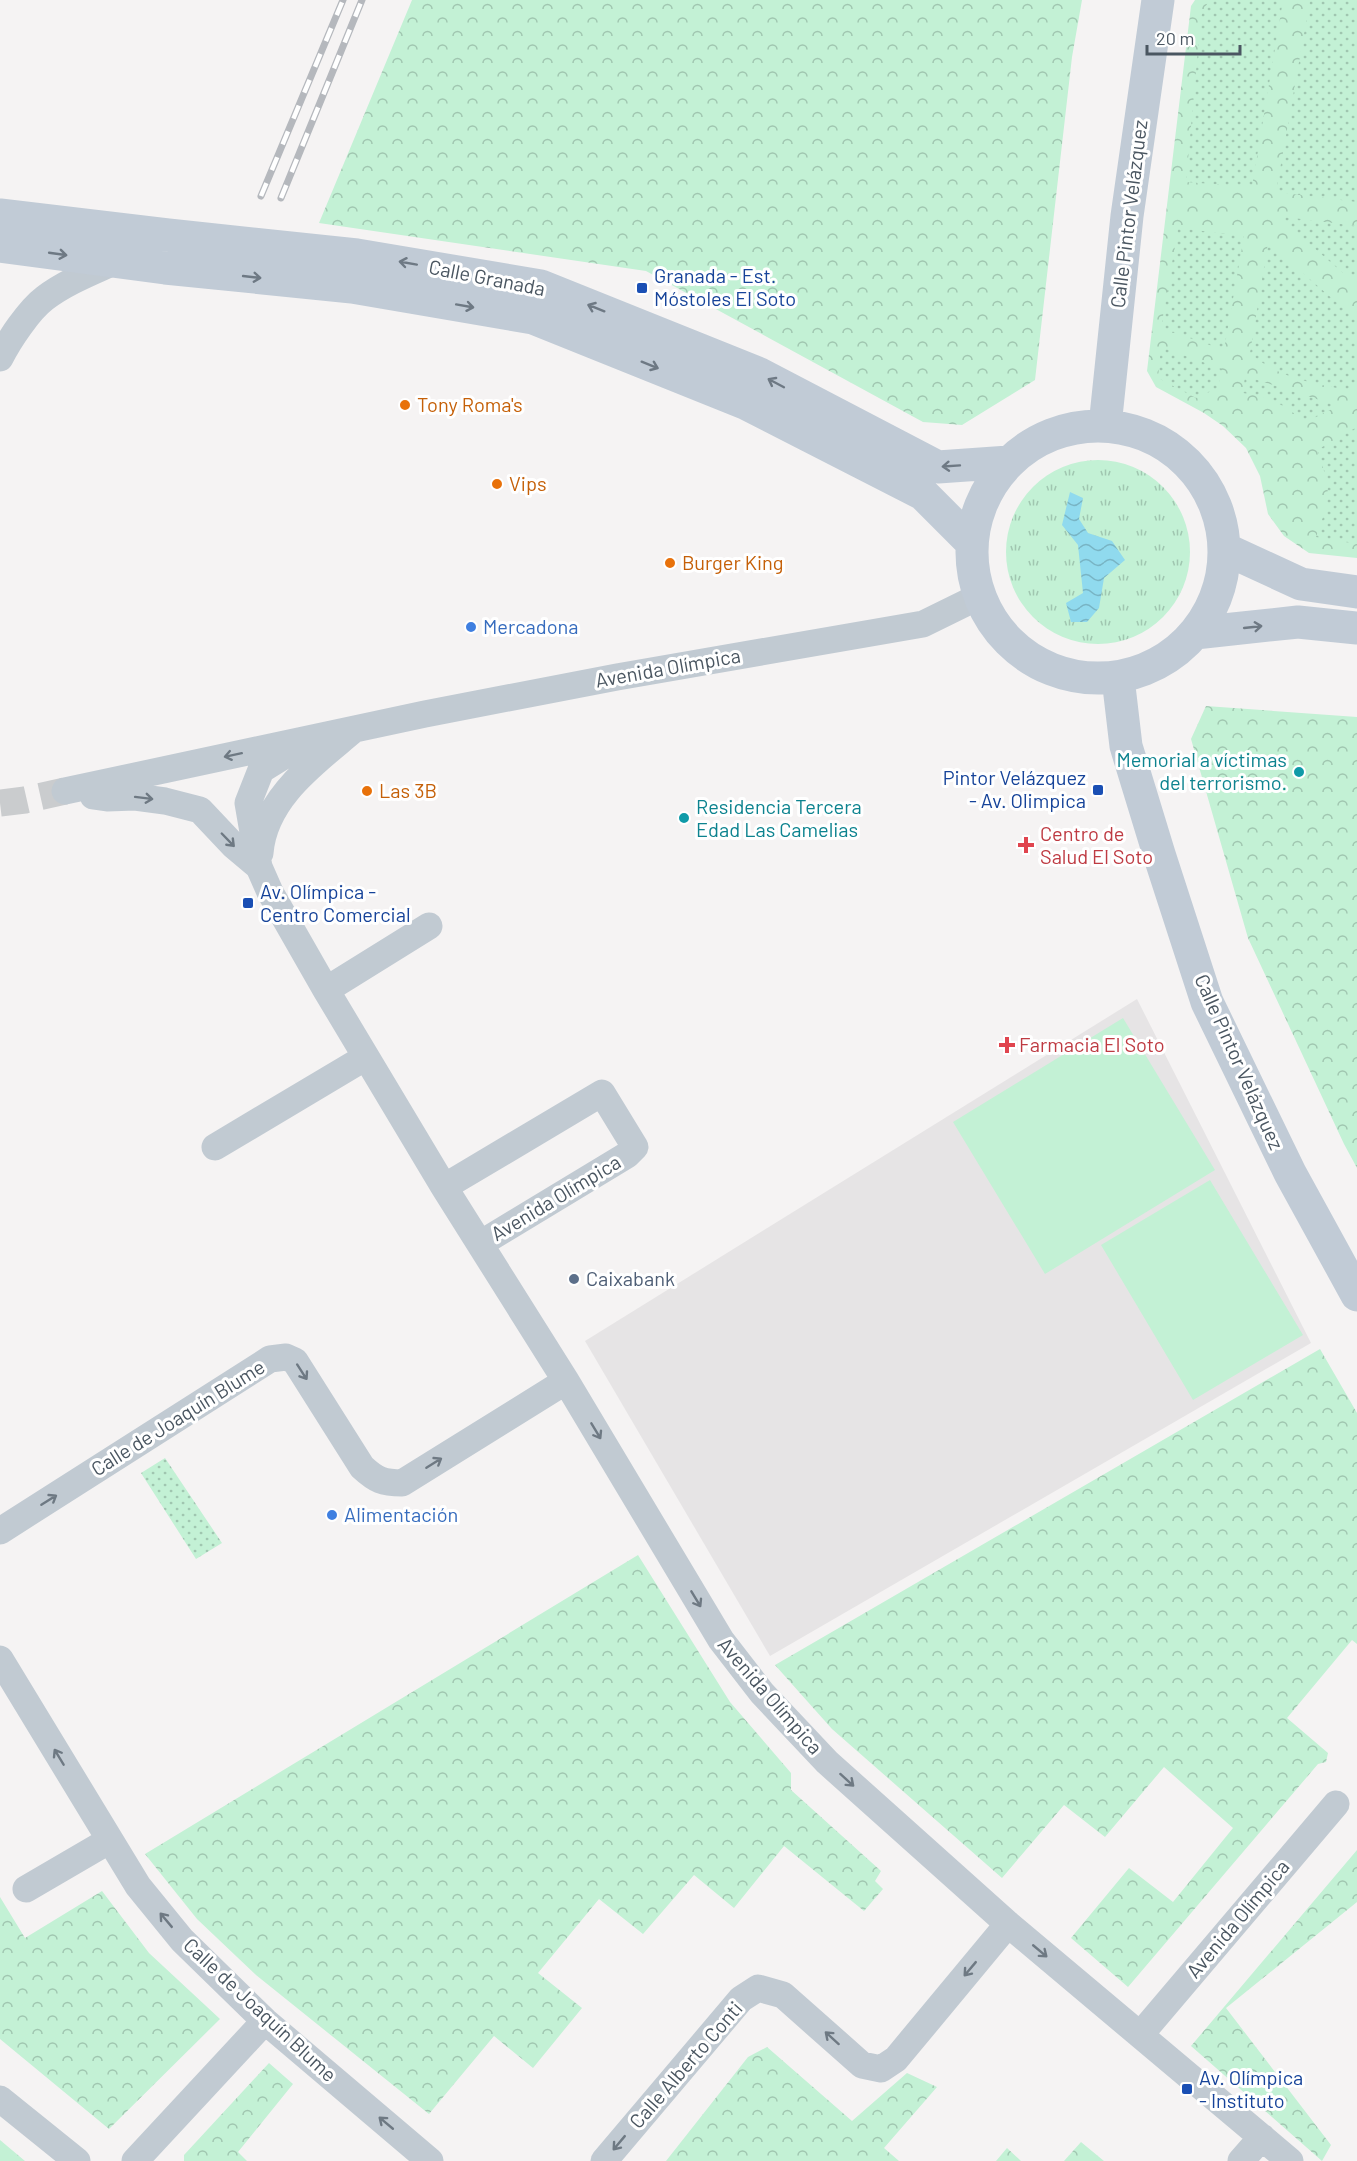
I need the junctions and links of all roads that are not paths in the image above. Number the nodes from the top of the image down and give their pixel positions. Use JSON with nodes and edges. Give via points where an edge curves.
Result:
{"nodes":[{"id":1,"x":1159,"y":1,"type":"edge"},
{"id":2,"x":0,"y":214,"type":"edge"},
{"id":3,"x":0,"y":246,"type":"edge"},
{"id":4,"x":116,"y":261,"type":"junction"},
{"id":5,"x":0,"y":358,"type":"edge"},
{"id":6,"x":1105,"y":426,"type":"junction"},
{"id":7,"x":1009,"y":462,"type":"junction"},
{"id":8,"x":972,"y":543,"type":"junction"},
{"id":9,"x":1225,"y":549,"type":"junction"},
{"id":10,"x":1357,"y":592,"type":"edge"},
{"id":11,"x":980,"y":596,"type":"junction"},
{"id":12,"x":1357,"y":628,"type":"edge"},
{"id":13,"x":1195,"y":633,"type":"junction"},
{"id":14,"x":1118,"y":678,"type":"junction"},
{"id":15,"x":352,"y":731,"type":"junction"},
{"id":16,"x":311,"y":739,"type":"junction"},
{"id":17,"x":287,"y":792,"type":"junction"},
{"id":18,"x":248,"y":803,"type":"junction"},
{"id":19,"x":200,"y":810,"type":"junction"},
{"id":20,"x":259,"y":867,"type":"junction"},
{"id":21,"x":429,"y":926,"type":"dead end"},
{"id":22,"x":326,"y":990,"type":"junction"},
{"id":23,"x":366,"y":1057,"type":"junction"},
{"id":24,"x":215,"y":1148,"type":"dead end"},
{"id":25,"x":444,"y":1187,"type":"junction"},
{"id":26,"x":480,"y":1244,"type":"junction"},
{"id":27,"x":1357,"y":1295,"type":"edge"},
{"id":28,"x":566,"y":1381,"type":"junction"},
{"id":29,"x":0,"y":1531,"type":"edge"},
{"id":30,"x":0,"y":1659,"type":"edge"},
{"id":31,"x":1336,"y":1804,"type":"dead end"},
{"id":32,"x":110,"y":1840,"type":"junction"},
{"id":33,"x":26,"y":1889,"type":"dead end"},
{"id":34,"x":1008,"y":1924,"type":"junction"},
{"id":35,"x":265,"y":2021,"type":"junction"},
{"id":36,"x":1140,"y":2035,"type":"junction"},
{"id":37,"x":0,"y":2099,"type":"edge"},
{"id":38,"x":1262,"y":2137,"type":"junction"},
{"id":39,"x":77,"y":2161,"type":"edge"},
{"id":40,"x":135,"y":2161,"type":"edge"},
{"id":41,"x":430,"y":2161,"type":"edge"},
{"id":42,"x":604,"y":2161,"type":"edge"},
{"id":43,"x":1241,"y":2161,"type":"edge"},
{"id":44,"x":1290,"y":2161,"type":"edge"}],
"edges":[{"from":1,"to":6,"type":"street","name":"Calle Pintor Velázquez","via":[[1130,194]]},
{"from":7,"to":2,"type":"street","name":"Calle Granada","one_way":true,"via":[[938,467],[760,374],[542,286],[357,255]]},
{"from":3,"to":4,"type":"street","name":"Calle Granada","one_way":true},
{"from":4,"to":5,"type":"street","via":[[43,299],[9,340]]},
{"from":4,"to":8,"type":"street","name":"Calle Granada","one_way":true,"via":[[352,287],[533,318],[747,404],[923,494]]},
{"from":6,"to":7,"type":"street","via":[[1073,428],[1045,437]]},
{"from":6,"to":9,"type":"street","via":[[1132,430],[1172,449],[1188,465],[1203,482],[1218,511]]},
{"from":7,"to":8,"type":"street","via":[[983,500]]},
{"from":8,"to":11,"type":"street","via":[[973,570]]},
{"from":9,"to":10,"type":"street","via":[[1301,584]]},
{"from":9,"to":13,"type":"street","via":[[1217,594]]},
{"from":11,"to":14,"type":"street","via":[[997,629],[1024,655],[1056,672]]},
{"from":11,"to":15,"type":"street","name":"Avenida Olímpica","via":[[923,624],[616,677]]},
{"from":13,"to":12,"type":"street","one_way":true,"via":[[1299,622]]},
{"from":13,"to":14,"type":"street","via":[[1166,658]]},
{"from":14,"to":27,"type":"street","name":"Calle Pintor Velázquez","via":[[1126,746],[1208,1002],[1290,1173]]},
{"from":15,"to":16,"type":"street","name":"Avenida Olímpica"},
{"from":15,"to":17,"type":"street","via":[[307,769]]},
{"from":16,"to":18,"type":"street","via":[[261,770]]},
{"from":16,"to":19,"type":"street","name":"Avenida Olímpica","one_way":true,"via":[[65,791],[165,801]]},
{"from":17,"to":18,"type":"street"},
{"from":17,"to":20,"type":"street","via":[[274,808],[261,839]]},
{"from":18,"to":19,"type":"street"},
{"from":18,"to":20,"type":"street","name":"Avenida Olímpica"},
{"from":19,"to":20,"type":"street","name":"Avenida Olímpica","one_way":true},
{"from":20,"to":22,"type":"street","name":"Avenida Olímpica"},
{"from":21,"to":22,"type":"street"},
{"from":22,"to":23,"type":"street","name":"Avenida Olímpica"},
{"from":23,"to":24,"type":"street"},
{"from":23,"to":25,"type":"street","name":"Avenida Olímpica"},
{"from":25,"to":26,"type":"street","name":"Avenida Olímpica"},
{"from":25,"to":26,"type":"street","name":"Avenida Olímpica","via":[[602,1093],[635,1147]]},
{"from":26,"to":28,"type":"street","name":"Avenida Olímpica"},
{"from":29,"to":28,"type":"street","name":"Calle de Joaquín Blume","one_way":true,"via":[[270,1359],[286,1357],[295,1361],[362,1467],[375,1479],[388,1483],[402,1483]]},
{"from":28,"to":34,"type":"street","name":"Avenida Olímpica","one_way":true,"via":[[721,1640],[762,1693],[827,1762]]},
{"from":32,"to":30,"type":"street","name":"Calle de Joaquín Blume","one_way":true},
{"from":31,"to":36,"type":"street","name":"Avenida Olímpica"},
{"from":32,"to":33,"type":"street"},
{"from":35,"to":32,"type":"street","name":"Calle de Joaquín Blume","one_way":true,"via":[[182,1940],[138,1886]]},
{"from":34,"to":36,"type":"street","name":"Avenida Olímpica","one_way":true},
{"from":34,"to":42,"type":"street","name":"Calle Alberto Conti","one_way":true,"via":[[896,2059],[881,2069],[862,2065],[783,1995],[758,1988],[741,1999]]},
{"from":35,"to":40,"type":"street"},
{"from":41,"to":35,"type":"street","name":"Calle de Joaquín Blume","one_way":true},
{"from":36,"to":38,"type":"street","name":"Avenida Olímpica"},
{"from":37,"to":39,"type":"street"},
{"from":38,"to":43,"type":"street"},
{"from":38,"to":44,"type":"street","name":"Avenida Olímpica"}]}
